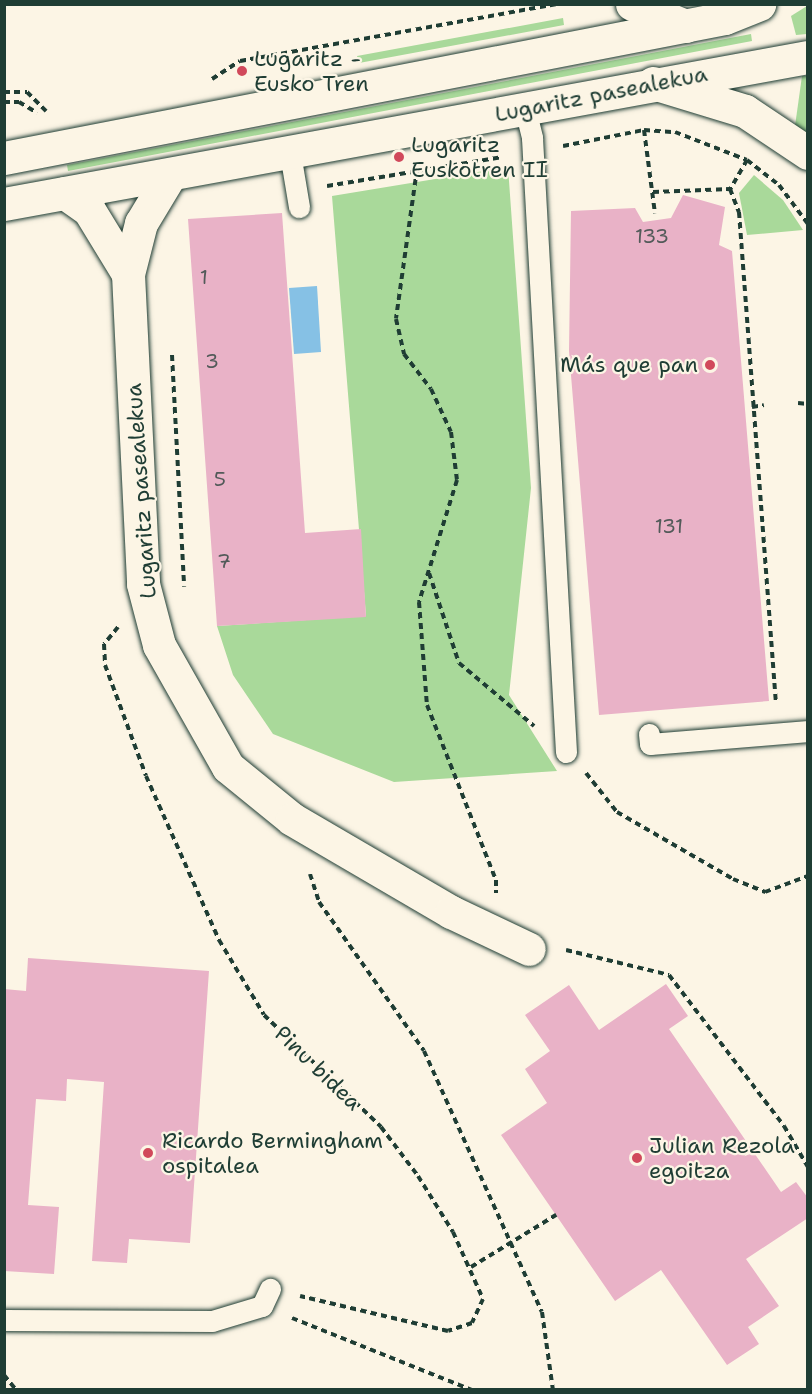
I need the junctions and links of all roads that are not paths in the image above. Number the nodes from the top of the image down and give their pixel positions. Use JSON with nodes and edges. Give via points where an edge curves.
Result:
{"nodes":[{"id":1,"x":632,"y":4,"type":"edge"},
{"id":2,"x":759,"y":4,"type":"edge"},
{"id":3,"x":686,"y":26,"type":"junction"},
{"id":4,"x":807,"y":57,"type":"edge"},
{"id":5,"x":653,"y":83,"type":"junction"},
{"id":6,"x":525,"y":109,"type":"junction"},
{"id":7,"x":290,"y":153,"type":"junction"},
{"id":8,"x":807,"y":153,"type":"edge"},
{"id":9,"x":4,"y":158,"type":"edge"},
{"id":10,"x":170,"y":175,"type":"junction"},
{"id":11,"x":65,"y":193,"type":"junction"},
{"id":12,"x":298,"y":199,"type":"road end"},
{"id":13,"x":4,"y":204,"type":"edge"},
{"id":14,"x":128,"y":274,"type":"junction"},
{"id":15,"x":807,"y":731,"type":"edge"},
{"id":16,"x":650,"y":734,"type":"dead end"},
{"id":17,"x":566,"y":752,"type":"dead end"},
{"id":18,"x":541,"y":948,"type":"road end"},
{"id":19,"x":266,"y":1297,"type":"road end"},
{"id":20,"x":4,"y":1320,"type":"edge"}],
"edges":[{"from":1,"to":3,"type":"main road"},
{"from":2,"to":3,"type":"main road"},
{"from":3,"to":9,"type":"main road"},
{"from":4,"to":5,"type":"main road","name":"Lugaritz pasealekua"},
{"from":5,"to":6,"type":"main road","name":"Lugaritz pasealekua"},
{"from":5,"to":8,"type":"main road","via":[[745,111]]},
{"from":6,"to":7,"type":"main road","name":"Lugaritz pasealekua"},
{"from":6,"to":17,"type":"lane","via":[[533,152]]},
{"from":7,"to":10,"type":"main road","name":"Lugaritz pasealekua"},
{"from":7,"to":12,"type":"lane"},
{"from":10,"to":11,"type":"main road","name":"Lugaritz pasealekua"},
{"from":10,"to":14,"type":"main road","via":[[141,223]]},
{"from":11,"to":13,"type":"main road","name":"Lugaritz pasealekua"},
{"from":11,"to":14,"type":"main road","via":[[89,210]]},
{"from":14,"to":18,"type":"main road","name":"Lugaritz pasealekua","via":[[143,584],[159,645],[228,767],[292,819],[496,934]]},
{"from":15,"to":16,"type":"lane","via":[[650,744]]},
{"from":19,"to":20,"type":"lane","via":[[212,1320]]}]}
